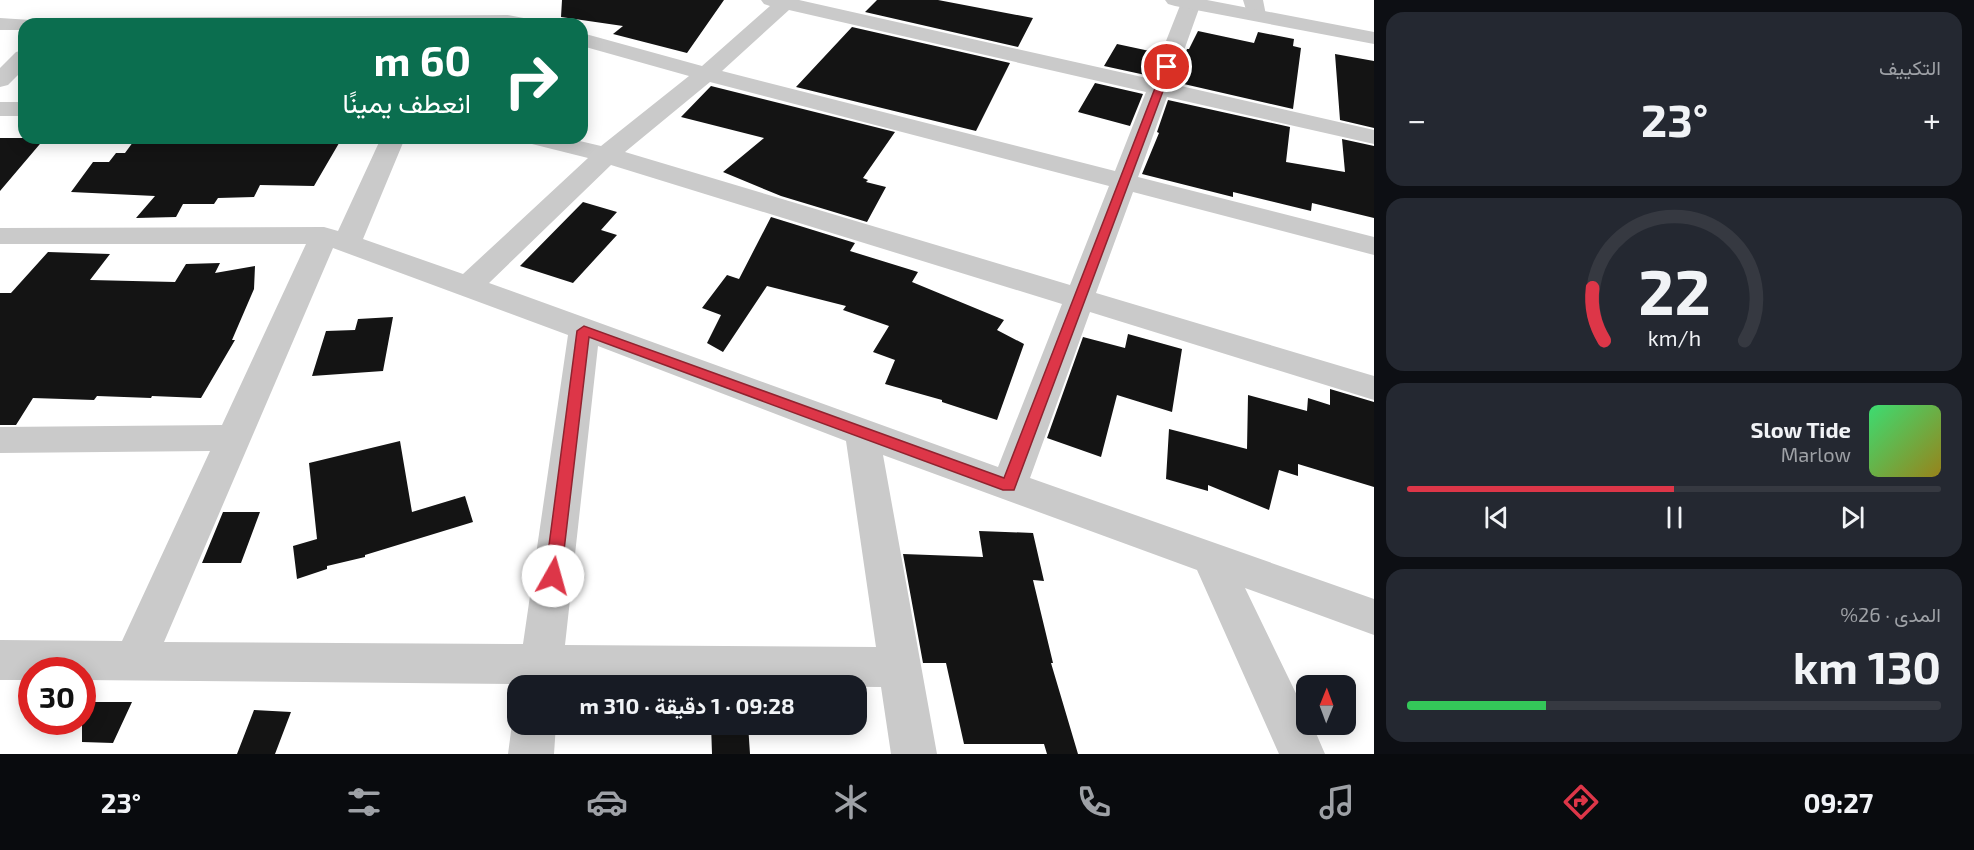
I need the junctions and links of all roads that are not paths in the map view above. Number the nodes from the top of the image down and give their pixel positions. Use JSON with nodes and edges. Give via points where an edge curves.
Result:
{"nodes":[{"id":1,"x":456,"y":0,"type":"edge"},
{"id":2,"x":782,"y":1,"type":"edge"},
{"id":3,"x":1183,"y":2,"type":"edge"},
{"id":4,"x":75,"y":8,"type":"dead end"},
{"id":5,"x":1254,"y":8,"type":"edge"},
{"id":6,"x":64,"y":18,"type":"edge"},
{"id":7,"x":448,"y":18,"type":"edge"},
{"id":8,"x":0,"y":24,"type":"edge"},
{"id":9,"x":18,"y":24,"type":"edge"},
{"id":10,"x":1374,"y":38,"type":"edge"},
{"id":11,"x":588,"y":41,"type":"edge"},
{"id":12,"x":18,"y":63,"type":"edge"},
{"id":13,"x":705,"y":74,"type":"junction"},
{"id":14,"x":0,"y":80,"type":"edge"},
{"id":15,"x":1160,"y":88,"type":"junction"},
{"id":16,"x":0,"y":109,"type":"edge"},
{"id":17,"x":18,"y":109,"type":"edge"},
{"id":18,"x":1374,"y":137,"type":"edge"},
{"id":19,"x":390,"y":144,"type":"edge"},
{"id":20,"x":561,"y":144,"type":"edge"},
{"id":21,"x":606,"y":155,"type":"junction"},
{"id":22,"x":1124,"y":182,"type":"junction"},
{"id":23,"x":0,"y":236,"type":"edge"},
{"id":24,"x":335,"y":239,"type":"junction"},
{"id":25,"x":1374,"y":246,"type":"edge"},
{"id":26,"x":468,"y":286,"type":"junction"},
{"id":27,"x":1080,"y":298,"type":"junction"},
{"id":28,"x":584,"y":331,"type":"junction"},
{"id":29,"x":1374,"y":388,"type":"edge"},
{"id":30,"x":862,"y":433,"type":"junction"},
{"id":31,"x":233,"y":438,"type":"junction"},
{"id":32,"x":0,"y":440,"type":"edge"},
{"id":33,"x":1009,"y":485,"type":"junction"},
{"id":34,"x":1211,"y":558,"type":"junction"},
{"id":35,"x":1374,"y":617,"type":"edge"},
{"id":36,"x":0,"y":660,"type":"edge"},
{"id":37,"x":134,"y":661,"type":"junction"},
{"id":38,"x":900,"y":667,"type":"junction"},
{"id":39,"x":541,"y":675,"type":"edge"},
{"id":40,"x":533,"y":735,"type":"edge"},
{"id":41,"x":531,"y":754,"type":"edge"},
{"id":42,"x":915,"y":754,"type":"edge"},
{"id":43,"x":1302,"y":754,"type":"edge"}],
"edges":[{"from":1,"to":7,"type":"street"},
{"from":2,"to":13,"type":"street"},
{"from":2,"to":15,"type":"street"},
{"from":3,"to":5,"type":"street"},
{"from":3,"to":15,"type":"street"},
{"from":4,"to":6,"type":"street"},
{"from":5,"to":10,"type":"street"},
{"from":8,"to":9,"type":"street"},
{"from":11,"to":13,"type":"street"},
{"from":12,"to":14,"type":"street"},
{"from":13,"to":21,"type":"street"},
{"from":13,"to":22,"type":"street"},
{"from":15,"to":18,"type":"street"},
{"from":15,"to":22,"type":"street"},
{"from":16,"to":17,"type":"street"},
{"from":19,"to":24,"type":"street"},
{"from":20,"to":21,"type":"street"},
{"from":21,"to":26,"type":"street"},
{"from":21,"to":27,"type":"street"},
{"from":22,"to":25,"type":"street"},
{"from":22,"to":27,"type":"street"},
{"from":23,"to":24,"type":"street"},
{"from":24,"to":26,"type":"street"},
{"from":24,"to":31,"type":"street"},
{"from":26,"to":28,"type":"street"},
{"from":27,"to":29,"type":"street"},
{"from":27,"to":33,"type":"street"},
{"from":28,"to":30,"type":"street"},
{"from":28,"to":39,"type":"street"},
{"from":30,"to":33,"type":"street"},
{"from":30,"to":38,"type":"street"},
{"from":31,"to":32,"type":"street"},
{"from":31,"to":37,"type":"street"},
{"from":33,"to":34,"type":"street"},
{"from":34,"to":35,"type":"street"},
{"from":34,"to":43,"type":"street"},
{"from":36,"to":37,"type":"street"},
{"from":37,"to":39,"type":"street"},
{"from":38,"to":39,"type":"street"},
{"from":38,"to":42,"type":"street"},
{"from":40,"to":41,"type":"street"}]}
